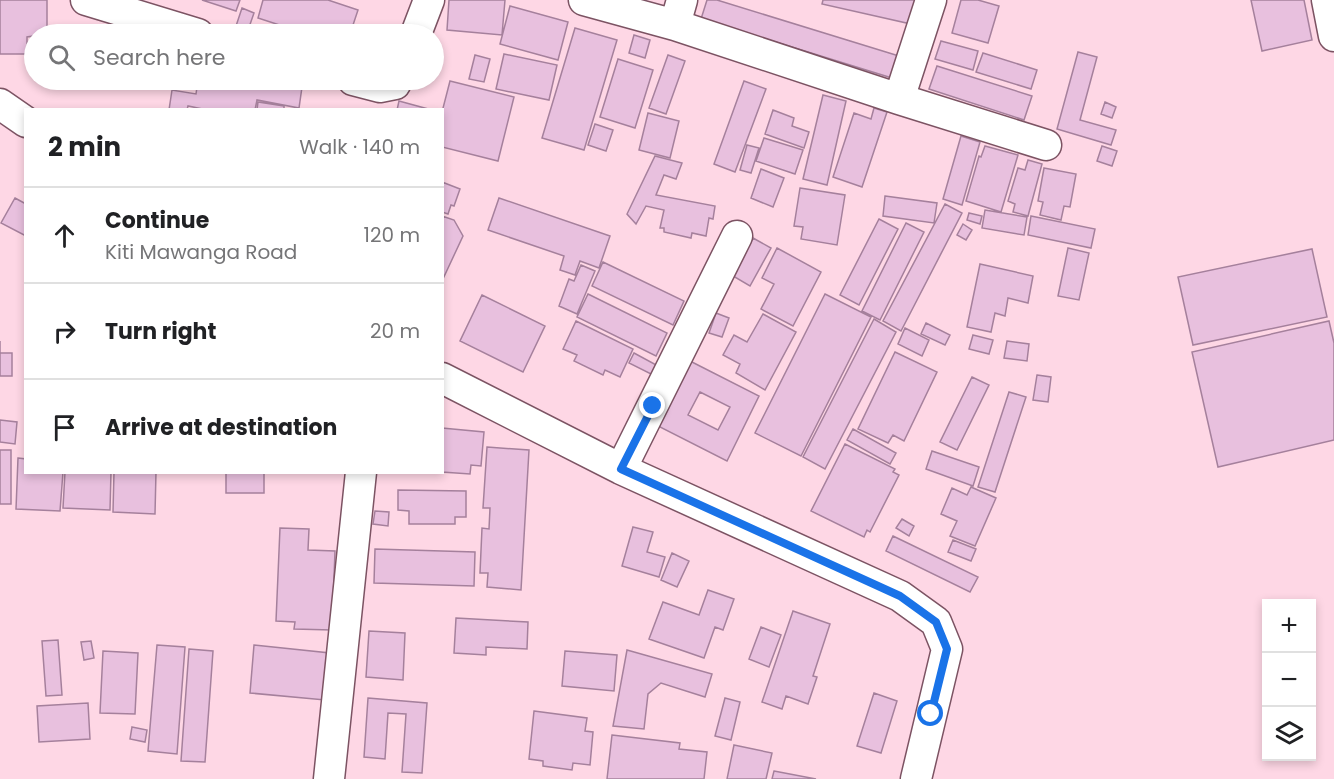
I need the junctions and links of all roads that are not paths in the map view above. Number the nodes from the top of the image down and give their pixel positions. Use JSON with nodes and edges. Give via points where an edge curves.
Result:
{"nodes":[{"id":1,"x":87,"y":0,"type":"edge"},
{"id":2,"x":429,"y":0,"type":"edge"},
{"id":3,"x":584,"y":0,"type":"edge"},
{"id":4,"x":931,"y":0,"type":"edge"},
{"id":5,"x":1327,"y":0,"type":"edge"},
{"id":6,"x":679,"y":12,"type":"edge"},
{"id":7,"x":165,"y":24,"type":"edge"},
{"id":8,"x":420,"y":24,"type":"edge"},
{"id":9,"x":1334,"y":36,"type":"edge"},
{"id":10,"x":899,"y":99,"type":"junction"},
{"id":11,"x":0,"y":104,"type":"edge"},
{"id":12,"x":24,"y":121,"type":"edge"},
{"id":13,"x":1046,"y":145,"type":"dead end"},
{"id":14,"x":737,"y":236,"type":"dead end"},
{"id":15,"x":444,"y":379,"type":"edge"},
{"id":16,"x":621,"y":469,"type":"junction"},
{"id":17,"x":361,"y":474,"type":"edge"},
{"id":18,"x":329,"y":779,"type":"edge"},
{"id":19,"x":916,"y":779,"type":"edge"}],
"edges":[{"from":1,"to":7,"type":"street"},
{"from":2,"to":8,"type":"street"},
{"from":3,"to":6,"type":"street"},
{"from":4,"to":10,"type":"street"},
{"from":5,"to":9,"type":"street"},
{"from":6,"to":10,"type":"street"},
{"from":10,"to":13,"type":"street"},
{"from":11,"to":12,"type":"street"},
{"from":14,"to":16,"type":"street"},
{"from":15,"to":16,"type":"street"},
{"from":16,"to":19,"type":"street","via":[[900,596],[936,622],[947,649]]},
{"from":17,"to":18,"type":"street"}]}
